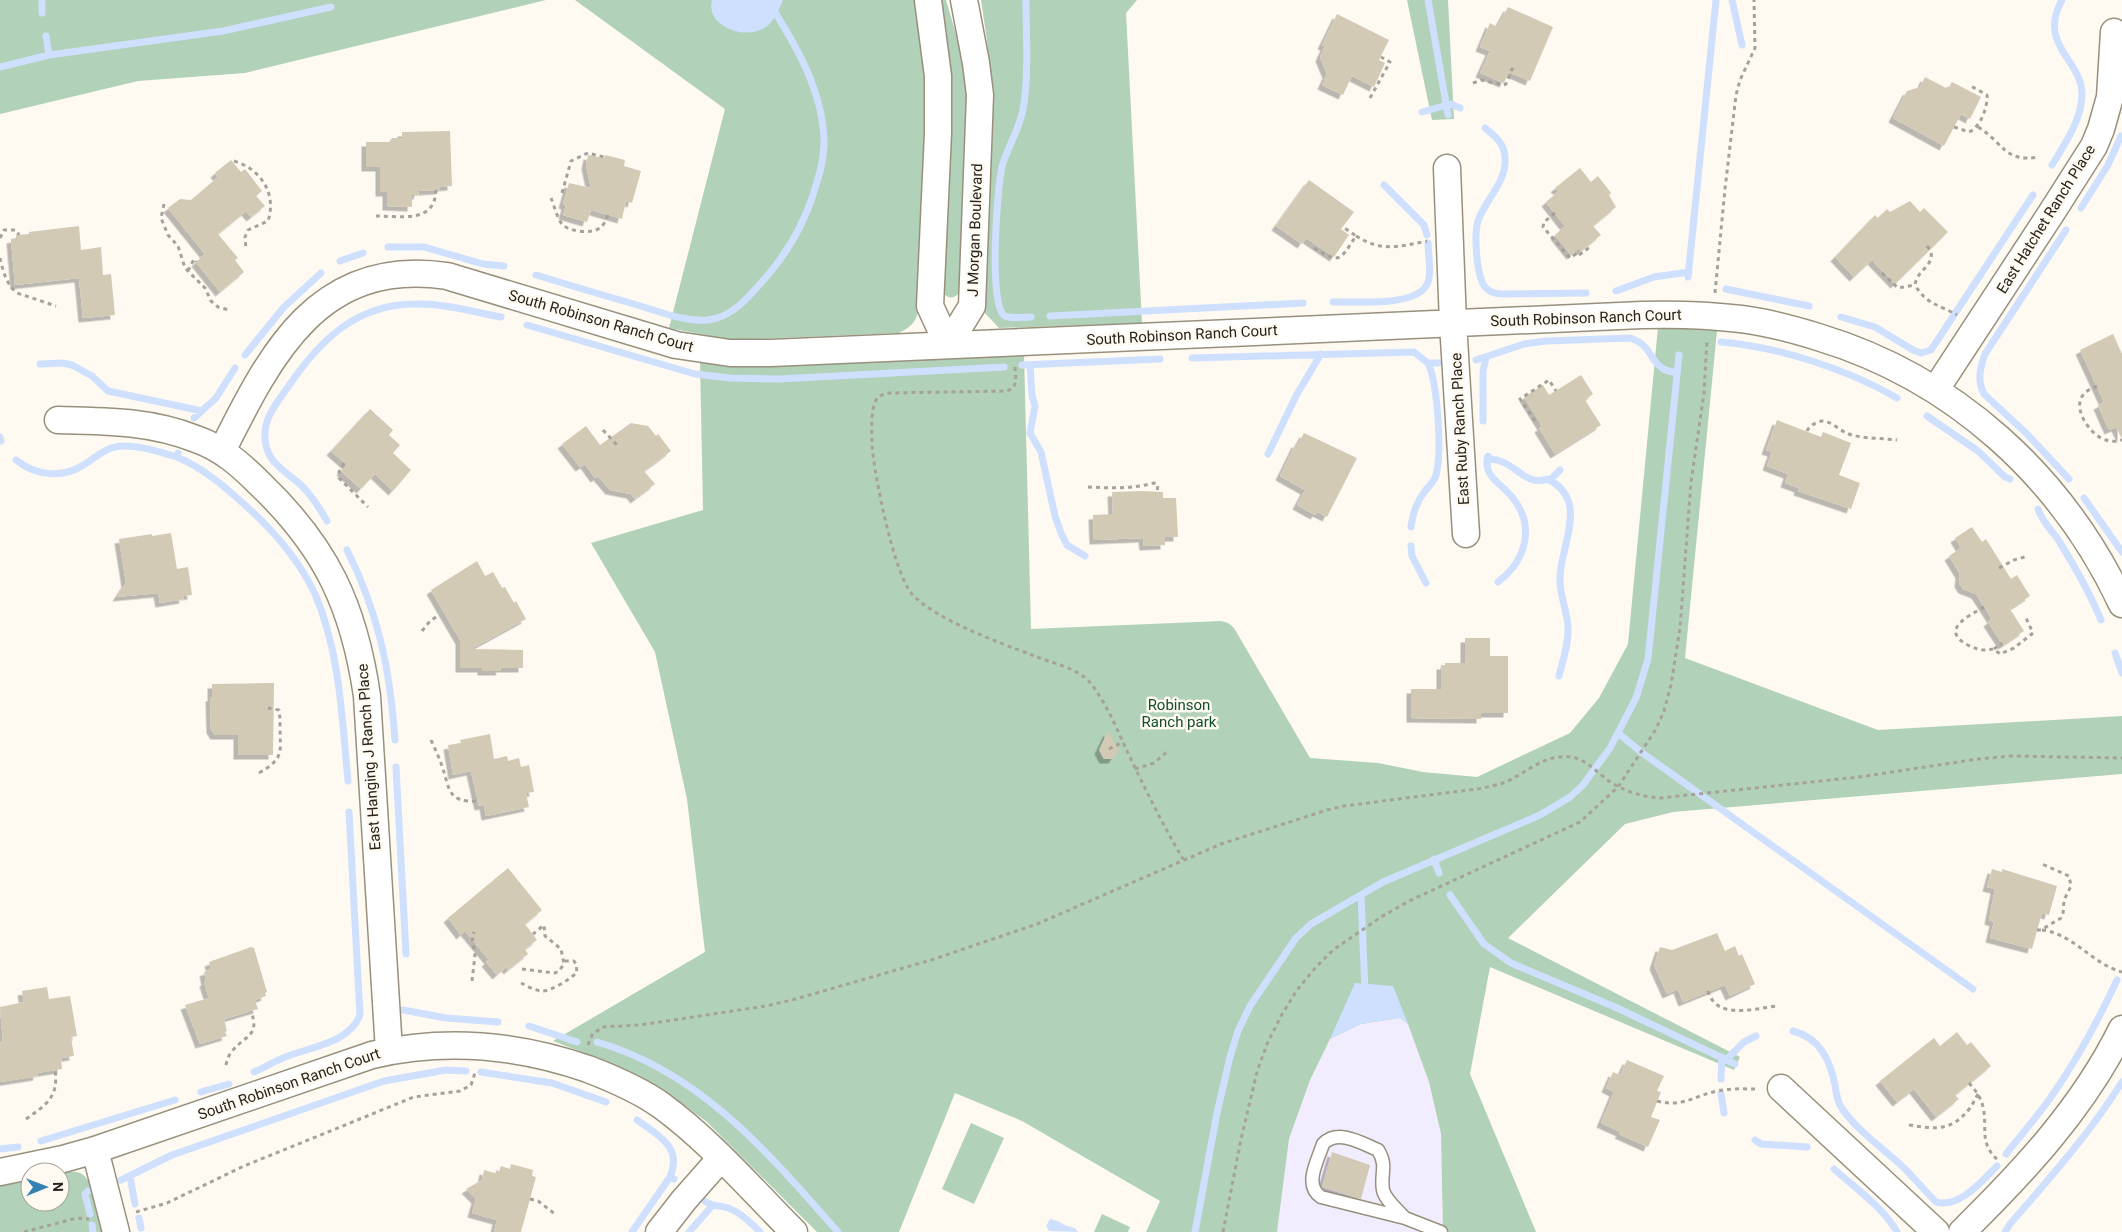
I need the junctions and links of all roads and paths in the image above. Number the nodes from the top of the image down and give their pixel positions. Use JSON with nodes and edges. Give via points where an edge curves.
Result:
{"nodes":[{"id":1,"x":928,"y":0,"type":"edge"},
{"id":2,"x":964,"y":0,"type":"edge"},
{"id":3,"x":1754,"y":0,"type":"edge"},
{"id":4,"x":2114,"y":32,"type":"dead end"},
{"id":5,"x":1381,"y":57,"type":"dead end"},
{"id":6,"x":1513,"y":67,"type":"dead end"},
{"id":7,"x":1473,"y":83,"type":"dead end"},
{"id":8,"x":1969,"y":85,"type":"dead end"},
{"id":9,"x":1370,"y":98,"type":"dead end"},
{"id":10,"x":1954,"y":127,"type":"dead end"},
{"id":11,"x":1978,"y":127,"type":"junction"},
{"id":12,"x":604,"y":157,"type":"dead end"},
{"id":13,"x":2038,"y":157,"type":"dead end"},
{"id":14,"x":234,"y":160,"type":"dead end"},
{"id":15,"x":1447,"y":168,"type":"dead end"},
{"id":16,"x":436,"y":190,"type":"dead end"},
{"id":17,"x":562,"y":193,"type":"dead end"},
{"id":18,"x":551,"y":198,"type":"dead end"},
{"id":19,"x":164,"y":204,"type":"dead end"},
{"id":20,"x":1555,"y":213,"type":"dead end"},
{"id":21,"x":608,"y":215,"type":"dead end"},
{"id":22,"x":376,"y":216,"type":"dead end"},
{"id":23,"x":1343,"y":227,"type":"dead end"},
{"id":24,"x":20,"y":235,"type":"dead end"},
{"id":25,"x":1356,"y":236,"type":"junction"},
{"id":26,"x":0,"y":238,"type":"edge"},
{"id":27,"x":1450,"y":239,"type":"junction"},
{"id":28,"x":1927,"y":246,"type":"dead end"},
{"id":29,"x":1590,"y":247,"type":"dead end"},
{"id":30,"x":1314,"y":248,"type":"dead end"},
{"id":31,"x":246,"y":249,"type":"dead end"},
{"id":32,"x":0,"y":258,"type":"edge"},
{"id":33,"x":196,"y":262,"type":"dead end"},
{"id":34,"x":188,"y":271,"type":"junction"},
{"id":35,"x":1882,"y":273,"type":"dead end"},
{"id":36,"x":1915,"y":285,"type":"junction"},
{"id":37,"x":1715,"y":294,"type":"dead end"},
{"id":38,"x":56,"y":306,"type":"dead end"},
{"id":39,"x":229,"y":310,"type":"dead end"},
{"id":40,"x":1454,"y":323,"type":"junction"},
{"id":41,"x":1977,"y":326,"type":"junction"},
{"id":42,"x":1708,"y":330,"type":"dead end"},
{"id":43,"x":1015,"y":343,"type":"junction"},
{"id":44,"x":948,"y":345,"type":"junction"},
{"id":45,"x":2097,"y":386,"type":"dead end"},
{"id":46,"x":1936,"y":389,"type":"junction"},
{"id":47,"x":1556,"y":390,"type":"dead end"},
{"id":48,"x":58,"y":420,"type":"dead end"},
{"id":49,"x":1535,"y":421,"type":"dead end"},
{"id":50,"x":602,"y":430,"type":"dead end"},
{"id":51,"x":1807,"y":431,"type":"dead end"},
{"id":52,"x":1897,"y":440,"type":"dead end"},
{"id":53,"x":2122,"y":440,"type":"edge"},
{"id":54,"x":620,"y":444,"type":"dead end"},
{"id":55,"x":222,"y":450,"type":"junction"},
{"id":56,"x":344,"y":463,"type":"dead end"},
{"id":57,"x":1088,"y":487,"type":"dead end"},
{"id":58,"x":1157,"y":492,"type":"dead end"},
{"id":59,"x":368,"y":507,"type":"dead end"},
{"id":60,"x":1466,"y":534,"type":"dead end"},
{"id":61,"x":2028,"y":556,"type":"dead end"},
{"id":62,"x":1999,"y":568,"type":"dead end"},
{"id":63,"x":2122,"y":604,"type":"edge"},
{"id":64,"x":1984,"y":607,"type":"dead end"},
{"id":65,"x":438,"y":615,"type":"dead end"},
{"id":66,"x":2026,"y":618,"type":"dead end"},
{"id":67,"x":422,"y":631,"type":"dead end"},
{"id":68,"x":2002,"y":643,"type":"dead end"},
{"id":69,"x":1994,"y":649,"type":"junction"},
{"id":70,"x":268,"y":708,"type":"dead end"},
{"id":71,"x":430,"y":740,"type":"dead end"},
{"id":72,"x":1122,"y":742,"type":"junction"},
{"id":73,"x":1109,"y":749,"type":"dead end"},
{"id":74,"x":1169,"y":750,"type":"dead end"},
{"id":75,"x":2122,"y":758,"type":"edge"},
{"id":76,"x":1136,"y":769,"type":"junction"},
{"id":77,"x":259,"y":773,"type":"dead end"},
{"id":78,"x":1618,"y":787,"type":"junction"},
{"id":79,"x":478,"y":801,"type":"dead end"},
{"id":80,"x":1183,"y":859,"type":"junction"},
{"id":81,"x":2042,"y":864,"type":"dead end"},
{"id":82,"x":474,"y":932,"type":"dead end"},
{"id":83,"x":533,"y":934,"type":"dead end"},
{"id":84,"x":564,"y":961,"type":"junction"},
{"id":85,"x":522,"y":969,"type":"dead end"},
{"id":86,"x":2122,"y":972,"type":"edge"},
{"id":87,"x":472,"y":981,"type":"dead end"},
{"id":88,"x":521,"y":983,"type":"dead end"},
{"id":89,"x":1708,"y":992,"type":"dead end"},
{"id":90,"x":1776,"y":1006,"type":"dead end"},
{"id":91,"x":252,"y":1011,"type":"dead end"},
{"id":92,"x":2122,"y":1029,"type":"edge"},
{"id":93,"x":481,"y":1046,"type":"junction"},
{"id":94,"x":388,"y":1051,"type":"junction"},
{"id":95,"x":226,"y":1065,"type":"dead end"},
{"id":96,"x":580,"y":1067,"type":"junction"},
{"id":97,"x":55,"y":1070,"type":"dead end"},
{"id":98,"x":1969,"y":1083,"type":"dead end"},
{"id":99,"x":1781,"y":1088,"type":"joint"},
{"id":100,"x":1978,"y":1094,"type":"junction"},
{"id":101,"x":1657,"y":1101,"type":"dead end"},
{"id":102,"x":26,"y":1120,"type":"dead end"},
{"id":103,"x":1908,"y":1124,"type":"dead end"},
{"id":104,"x":95,"y":1150,"type":"junction"},
{"id":105,"x":721,"y":1158,"type":"junction"},
{"id":106,"x":0,"y":1172,"type":"edge"},
{"id":107,"x":2017,"y":1176,"type":"junction"},
{"id":108,"x":530,"y":1199,"type":"dead end"},
{"id":109,"x":134,"y":1212,"type":"dead end"},
{"id":110,"x":555,"y":1214,"type":"dead end"},
{"id":111,"x":1405,"y":1218,"type":"junction"},
{"id":112,"x":92,"y":1220,"type":"dead end"},
{"id":113,"x":24,"y":1232,"type":"edge"},
{"id":114,"x":116,"y":1232,"type":"edge"},
{"id":115,"x":660,"y":1232,"type":"edge"},
{"id":116,"x":794,"y":1232,"type":"edge"},
{"id":117,"x":1223,"y":1232,"type":"edge"},
{"id":118,"x":1441,"y":1232,"type":"edge"},
{"id":119,"x":1936,"y":1232,"type":"edge"},
{"id":120,"x":1962,"y":1232,"type":"edge"}],
"edges":[{"from":1,"to":44,"type":"street","via":[[938,76],[930,306]]},
{"from":2,"to":44,"type":"street","name":"J Morgan Boulevard","via":[[980,95],[972,306]]},
{"from":3,"to":37,"type":"path","via":[[1754,48],[1736,95]]},
{"from":4,"to":41,"type":"street","name":"East Hatchet Ranch Place","via":[[2110,97],[2094,146]]},
{"from":5,"to":9,"type":"path","via":[[1390,62]]},
{"from":6,"to":7,"type":"path","via":[[1506,84],[1481,80]]},
{"from":8,"to":11,"type":"path","via":[[1987,96]]},
{"from":10,"to":11,"type":"path","via":[[1969,132]]},
{"from":11,"to":13,"type":"path","via":[[1992,135],[2007,154],[2027,159]]},
{"from":12,"to":17,"type":"path","via":[[588,153],[572,161]]},
{"from":14,"to":31,"type":"path","via":[[251,169],[264,182],[272,200],[268,221],[248,230]]},
{"from":15,"to":27,"type":"street","name":"East Ruby Ranch Place"},
{"from":16,"to":22,"type":"path","via":[[434,204],[423,214]]},
{"from":18,"to":21,"type":"path","via":[[562,224],[572,228],[586,232],[599,229]]},
{"from":19,"to":34,"type":"path","via":[[161,218]]},
{"from":20,"to":29,"type":"path","via":[[1543,227],[1570,258]]},
{"from":23,"to":25,"type":"path"},
{"from":24,"to":26,"type":"path","via":[[16,230],[4,230]]},
{"from":25,"to":27,"type":"path","via":[[1377,247],[1388,248]]},
{"from":25,"to":30,"type":"path","via":[[1342,257],[1336,259]]},
{"from":27,"to":40,"type":"street","name":"East Ruby Ranch Place"},
{"from":28,"to":36,"type":"path","via":[[1932,258],[1915,279]]},
{"from":32,"to":38,"type":"path","via":[[12,289]]},
{"from":33,"to":34,"type":"path","via":[[194,259]]},
{"from":34,"to":39,"type":"path","via":[[205,288],[211,301]]},
{"from":35,"to":36,"type":"path","via":[[1898,288]]},
{"from":36,"to":41,"type":"path","via":[[1933,305]]},
{"from":40,"to":43,"type":"street","name":"South Robinson Ranch Court"},
{"from":40,"to":46,"type":"street","name":"South Robinson Ranch Court","via":[[1650,314],[1741,319],[1792,329],[1844,345]]},
{"from":40,"to":60,"type":"street","name":"East Ruby Ranch Place"},
{"from":41,"to":46,"type":"street","name":"East Hatchet Ranch Place"},
{"from":42,"to":78,"type":"path","via":[[1705,385],[1693,464],[1683,596],[1671,685],[1658,724]]},
{"from":43,"to":44,"type":"street","name":"South Robinson Ranch Court"},
{"from":43,"to":72,"type":"path","via":[[1016,382],[1007,391],[889,393],[876,400],[872,426],[874,466],[886,519],[899,567],[912,594],[927,606],[989,638],[1082,676],[1103,701]]},
{"from":44,"to":55,"type":"street","name":"South Robinson Ranch Court","via":[[730,353],[676,345],[447,276],[391,274],[344,290],[299,326],[258,382]]},
{"from":45,"to":53,"type":"path","via":[[2083,396],[2081,410],[2085,424],[2105,440]]},
{"from":46,"to":63,"type":"street","name":"South Robinson Ranch Court","via":[[2004,442],[2055,495],[2088,542]]},
{"from":47,"to":49,"type":"path","via":[[1549,380],[1520,399]]},
{"from":48,"to":55,"type":"street","name":"East Hanging J Ranch Place","via":[[132,422],[190,436]]},
{"from":50,"to":54,"type":"path","via":[[617,445]]},
{"from":51,"to":52,"type":"path","via":[[1822,421],[1857,436]]},
{"from":55,"to":94,"type":"street","name":"East Hanging J Ranch Place","via":[[275,498],[308,538],[336,582],[353,625],[367,696]]},
{"from":56,"to":59,"type":"path","via":[[339,478]]},
{"from":57,"to":58,"type":"path","via":[[1140,487],[1154,483],[1158,485]]},
{"from":61,"to":62,"type":"path"},
{"from":64,"to":69,"type":"path","via":[[1963,621],[1956,634],[1963,642],[1979,649]]},
{"from":65,"to":67,"type":"path"},
{"from":66,"to":69,"type":"path","via":[[2032,633],[2005,654]]},
{"from":68,"to":69,"type":"path"},
{"from":70,"to":77,"type":"path","via":[[279,710],[281,717],[280,756]]},
{"from":71,"to":79,"type":"path","via":[[442,765],[448,791],[458,800]]},
{"from":72,"to":73,"type":"path"},
{"from":72,"to":76,"type":"path"},
{"from":74,"to":76,"type":"path","via":[[1154,763]]},
{"from":75,"to":78,"type":"path","via":[[2012,756],[1667,798],[1648,797]]},
{"from":76,"to":80,"type":"path"},
{"from":78,"to":80,"type":"path","via":[[1585,761],[1571,756],[1558,757],[1503,783],[1327,810],[1245,835]]},
{"from":78,"to":117,"type":"path","via":[[1580,822],[1409,901],[1333,950],[1316,967],[1297,990],[1267,1044],[1241,1139]]},
{"from":80,"to":96,"type":"path","via":[[1037,924],[887,974],[766,1006],[640,1025],[602,1027],[592,1036]]},
{"from":81,"to":86,"type":"path","via":[[2069,876],[2071,886],[2064,900],[2064,914],[2039,930],[2067,937],[2106,966]]},
{"from":82,"to":87,"type":"path"},
{"from":83,"to":84,"type":"path","via":[[544,925],[545,936],[561,949]]},
{"from":84,"to":85,"type":"path","via":[[562,968],[555,973]]},
{"from":84,"to":88,"type":"path","via":[[576,964],[577,972],[570,980],[542,991]]},
{"from":89,"to":90,"type":"path","via":[[1713,1002],[1726,1009]]},
{"from":91,"to":95,"type":"path","via":[[253,1031],[232,1050]]},
{"from":92,"to":107,"type":"street","via":[[2084,1095],[2060,1128]]},
{"from":93,"to":94,"type":"street","name":"South Robinson Ranch Court","via":[[436,1045]]},
{"from":93,"to":96,"type":"street","name":"South Robinson Ranch Court","via":[[541,1054]]},
{"from":93,"to":109,"type":"path","via":[[471,1085],[460,1091],[414,1097],[244,1166],[167,1202]]},
{"from":94,"to":104,"type":"street","name":"South Robinson Ranch Court"},
{"from":96,"to":105,"type":"street","name":"South Robinson Ranch Court","via":[[644,1094]]},
{"from":97,"to":102,"type":"path","via":[[56,1086],[52,1095]]},
{"from":98,"to":100,"type":"path"},
{"from":99,"to":101,"type":"path","via":[[1717,1091],[1678,1104]]},
{"from":99,"to":119,"type":"street"},
{"from":100,"to":103,"type":"path","via":[[1963,1116],[1950,1126],[1938,1128]]},
{"from":100,"to":107,"type":"path","via":[[1984,1108],[1985,1141],[1995,1158]]},
{"from":104,"to":106,"type":"street","name":"South Robinson Ranch Court"},
{"from":104,"to":114,"type":"street"},
{"from":105,"to":115,"type":"street"},
{"from":105,"to":116,"type":"street","name":"South Robinson Ranch Court"},
{"from":107,"to":120,"type":"street"},
{"from":108,"to":110,"type":"path"},
{"from":111,"to":111,"type":"lane","via":[[1316,1194],[1311,1184],[1323,1144],[1342,1137],[1378,1150],[1384,1165],[1383,1191]]},
{"from":111,"to":118,"type":"lane"},
{"from":112,"to":113,"type":"path","via":[[77,1218]]}]}
